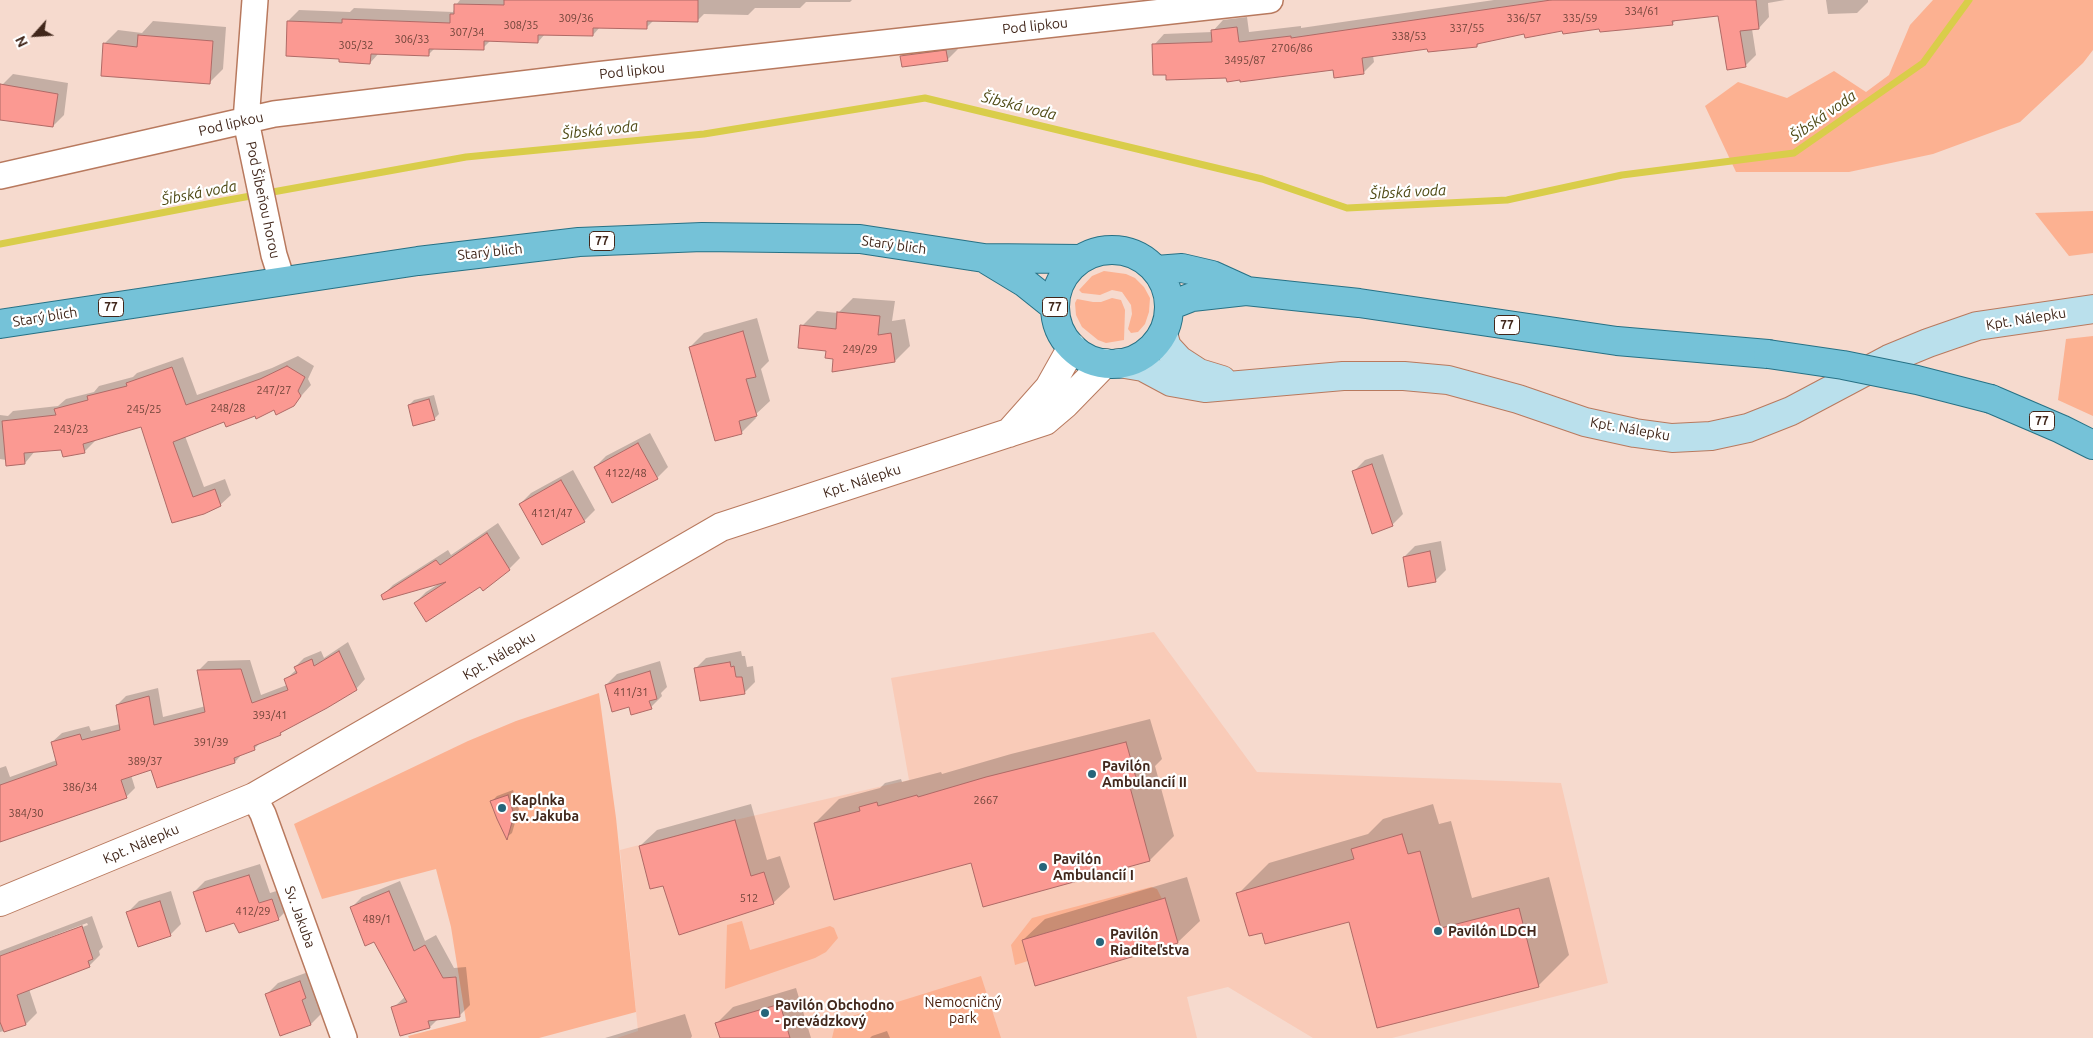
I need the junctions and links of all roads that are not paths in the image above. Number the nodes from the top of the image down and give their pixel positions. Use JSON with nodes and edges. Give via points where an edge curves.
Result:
{"nodes":[{"id":1,"x":255,"y":0,"type":"edge"},
{"id":2,"x":1270,"y":0,"type":"edge"},
{"id":3,"x":246,"y":121,"type":"junction"},
{"id":4,"x":0,"y":176,"type":"edge"},
{"id":5,"x":984,"y":258,"type":"junction"},
{"id":6,"x":1080,"y":259,"type":"junction"},
{"id":7,"x":1156,"y":270,"type":"junction"},
{"id":8,"x":282,"y":280,"type":"junction"},
{"id":9,"x":1246,"y":291,"type":"junction"},
{"id":10,"x":1169,"y":306,"type":"junction"},
{"id":11,"x":1055,"y":307,"type":"junction"},
{"id":12,"x":2093,"y":309,"type":"edge"},
{"id":13,"x":0,"y":324,"type":"edge"},
{"id":14,"x":1162,"y":334,"type":"junction"},
{"id":15,"x":1072,"y":347,"type":"junction"},
{"id":16,"x":1112,"y":364,"type":"junction"},
{"id":17,"x":1240,"y":385,"type":"junction"},
{"id":18,"x":1008,"y":434,"type":"junction"},
{"id":19,"x":2093,"y":445,"type":"edge"},
{"id":20,"x":254,"y":797,"type":"junction"},
{"id":21,"x":0,"y":902,"type":"edge"},
{"id":22,"x":344,"y":1038,"type":"edge"}],
"edges":[{"from":1,"to":3,"type":"street","name":"Pod Šibeňou horou"},
{"from":2,"to":3,"type":"street","name":"Pod lipkou","via":[[596,74],[274,114]]},
{"from":3,"to":4,"type":"street","name":"Pod lipkou"},
{"from":3,"to":8,"type":"street","name":"Pod Šibeňou horou"},
{"from":5,"to":6,"type":"main road","name":"Starý blich","number":"77"},
{"from":5,"to":8,"type":"main road","name":"Starý blich","number":"77","via":[[860,239],[702,237],[578,242],[418,260]]},
{"from":5,"to":11,"type":"main road","name":"Starý blich","number":"77","via":[[1025,283]]},
{"from":6,"to":7,"type":"main road","number":"77","via":[[1095,252],[1128,252]]},
{"from":6,"to":11,"type":"main road","number":"77","via":[[1058,288]]},
{"from":7,"to":9,"type":"main road","number":"77","via":[[1182,268],[1212,275]]},
{"from":7,"to":10,"type":"main road","via":[[1163,281]]},
{"from":8,"to":13,"type":"main road","name":"Starý blich","number":"77"},
{"from":9,"to":10,"type":"main road","number":"77","via":[[1192,297]]},
{"from":9,"to":19,"type":"main road","number":"77","bridge":true,"via":[[1359,303],[1617,341],[1768,354],[1843,365],[1991,399]]},
{"from":10,"to":14,"type":"main road","via":[[1168,321]]},
{"from":11,"to":15,"type":"main road","number":"77","via":[[1057,322]]},
{"from":12,"to":17,"type":"main road","name":"Kpt. Nálepku","via":[[1977,326],[1889,359],[1790,411],[1748,428],[1711,436],[1672,438],[1635,433],[1585,422],[1518,398],[1448,380],[1342,376]]},
{"from":14,"to":16,"type":"main road","via":[[1151,349],[1136,358]]},
{"from":14,"to":17,"type":"main road","name":"Kpt. Nálepku","via":[[1167,347],[1179,360],[1200,373]]},
{"from":15,"to":16,"type":"main road","number":"77","via":[[1082,355]]},
{"from":15,"to":18,"type":"street","via":[[1048,388]]},
{"from":16,"to":17,"type":"main road","name":"Kpt. Nálepku","via":[[1143,367],[1171,382],[1205,388]]},
{"from":16,"to":18,"type":"street","name":"Kpt. Nálepku","via":[[1045,421]]},
{"from":18,"to":20,"type":"street","name":"Kpt. Nálepku","via":[[721,527]]},
{"from":20,"to":21,"type":"street","name":"Kpt. Nálepku"},
{"from":20,"to":22,"type":"street","name":"Sv. Jakuba"}]}
